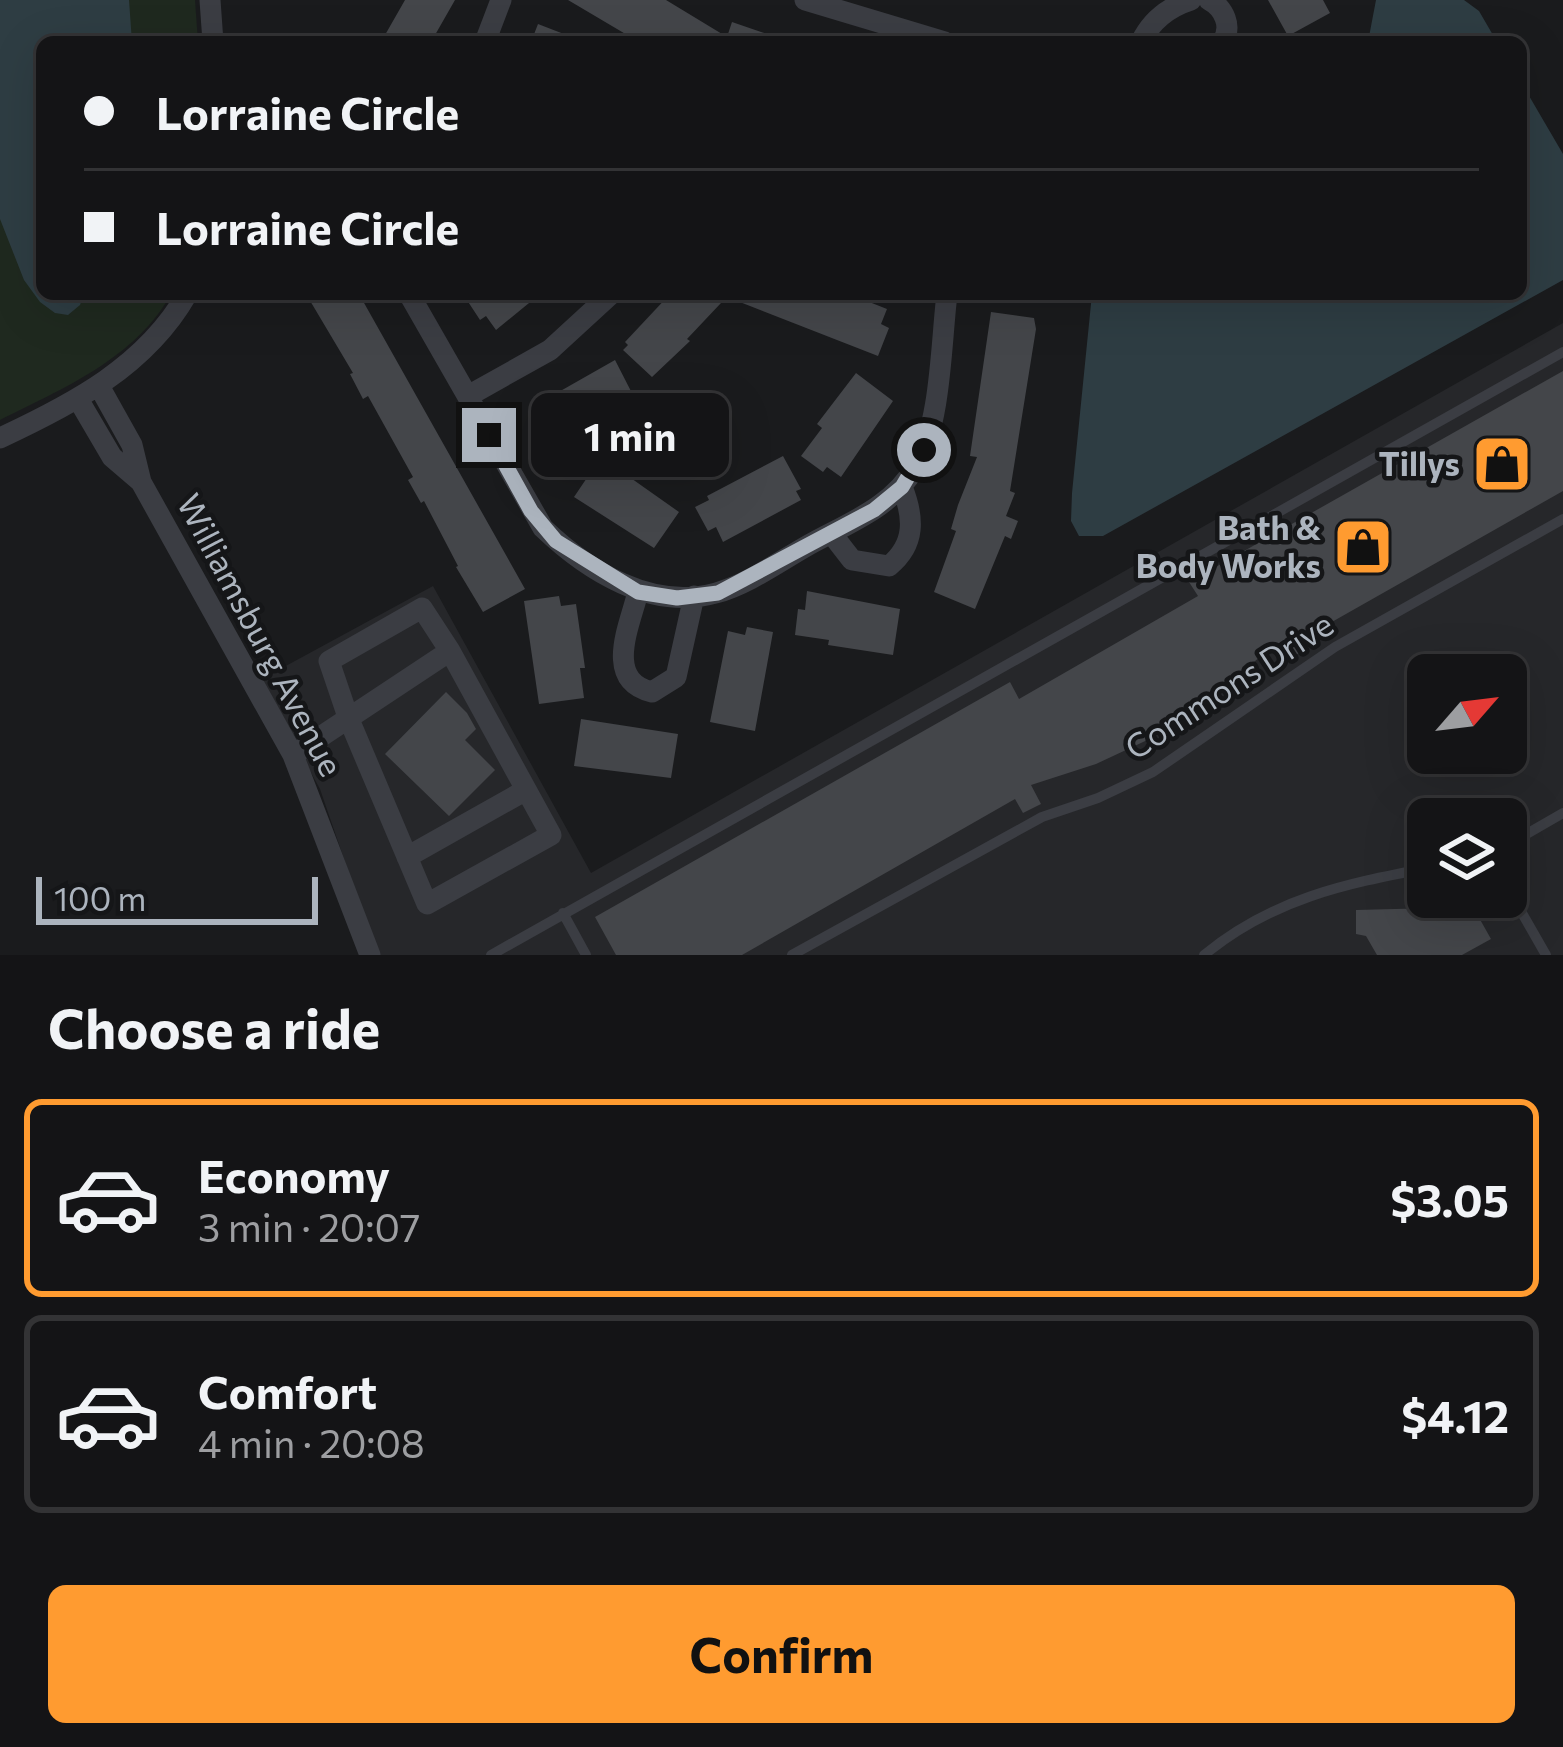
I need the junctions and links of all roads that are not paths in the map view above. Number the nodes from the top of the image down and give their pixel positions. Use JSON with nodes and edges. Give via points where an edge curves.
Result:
{"nodes":[{"id":1,"x":210,"y":0,"type":"edge"},
{"id":2,"x":501,"y":0,"type":"edge"},
{"id":3,"x":806,"y":0,"type":"edge"},
{"id":4,"x":1191,"y":0,"type":"edge"},
{"id":5,"x":1209,"y":0,"type":"edge"},
{"id":6,"x":213,"y":36,"type":"edge"},
{"id":7,"x":486,"y":36,"type":"edge"},
{"id":8,"x":925,"y":36,"type":"edge"},
{"id":9,"x":1144,"y":36,"type":"edge"},
{"id":10,"x":1224,"y":36,"type":"edge"},
{"id":11,"x":184,"y":300,"type":"edge"},
{"id":12,"x":412,"y":300,"type":"edge"},
{"id":13,"x":604,"y":300,"type":"edge"},
{"id":14,"x":946,"y":300,"type":"edge"},
{"id":15,"x":1563,"y":352,"type":"edge"},
{"id":16,"x":99,"y":386,"type":"junction"},
{"id":17,"x":468,"y":396,"type":"junction"},
{"id":18,"x":78,"y":399,"type":"junction"},
{"id":19,"x":0,"y":438,"type":"edge"},
{"id":20,"x":141,"y":482,"type":"junction"},
{"id":21,"x":902,"y":487,"type":"junction"},
{"id":22,"x":1563,"y":519,"type":"edge"},
{"id":23,"x":831,"y":533,"type":"junction"},
{"id":24,"x":638,"y":592,"type":"junction"},
{"id":25,"x":694,"y":596,"type":"junction"},
{"id":26,"x":450,"y":651,"type":"junction"},
{"id":27,"x":348,"y":717,"type":"junction"},
{"id":28,"x":293,"y":755,"type":"junction"},
{"id":29,"x":526,"y":790,"type":"junction"},
{"id":30,"x":1563,"y":813,"type":"edge"},
{"id":31,"x":1527,"y":834,"type":"edge"},
{"id":32,"x":407,"y":857,"type":"junction"},
{"id":33,"x":1407,"y":872,"type":"edge"},
{"id":34,"x":563,"y":913,"type":"junction"},
{"id":35,"x":1525,"y":918,"type":"edge"},
{"id":36,"x":370,"y":955,"type":"edge"},
{"id":37,"x":490,"y":955,"type":"edge"},
{"id":38,"x":586,"y":955,"type":"edge"},
{"id":39,"x":792,"y":955,"type":"edge"},
{"id":40,"x":1204,"y":955,"type":"edge"},
{"id":41,"x":1546,"y":955,"type":"edge"}],
"edges":[{"from":1,"to":6,"type":"street"},
{"from":2,"to":7,"type":"street"},
{"from":3,"to":8,"type":"street"},
{"from":4,"to":9,"type":"street","via":[[1173,6]]},
{"from":5,"to":10,"type":"street","via":[[1223,12]]},
{"from":11,"to":16,"type":"street","via":[[157,336]]},
{"from":12,"to":17,"type":"street"},
{"from":13,"to":17,"type":"street","via":[[550,350]]},
{"from":14,"to":21,"type":"street","via":[[930,428]]},
{"from":15,"to":34,"type":"lane"},
{"from":16,"to":18,"type":"street"},
{"from":16,"to":20,"type":"street","name":"Williamsburg Avenue","via":[[132,445]]},
{"from":17,"to":24,"type":"street","via":[[543,527]]},
{"from":18,"to":19,"type":"street"},
{"from":18,"to":20,"type":"street","name":"Williamsburg Avenue","via":[[112,457]]},
{"from":20,"to":28,"type":"street","name":"Williamsburg Avenue"},
{"from":21,"to":23,"type":"street"},
{"from":21,"to":23,"type":"street","via":[[912,522],[907,547],[889,566],[852,560]]},
{"from":22,"to":39,"type":"lane","name":"Commons Drive","via":[[1335,647],[1154,772],[1042,817]]},
{"from":23,"to":25,"type":"street","via":[[718,593]]},
{"from":24,"to":25,"type":"street"},
{"from":24,"to":25,"type":"street","via":[[621,656],[629,680],[652,692],[676,676]]},
{"from":26,"to":27,"type":"street"},
{"from":26,"to":27,"type":"street","via":[[422,608],[329,661]]},
{"from":26,"to":29,"type":"street"},
{"from":27,"to":28,"type":"street"},
{"from":27,"to":32,"type":"street"},
{"from":28,"to":36,"type":"street","name":"Williamsburg Avenue"},
{"from":29,"to":32,"type":"street"},
{"from":29,"to":32,"type":"street","via":[[551,835],[427,904]]},
{"from":30,"to":31,"type":"lane"},
{"from":33,"to":40,"type":"lane","via":[[1300,897]]},
{"from":34,"to":37,"type":"lane"},
{"from":34,"to":38,"type":"lane"},
{"from":35,"to":41,"type":"lane"}]}
